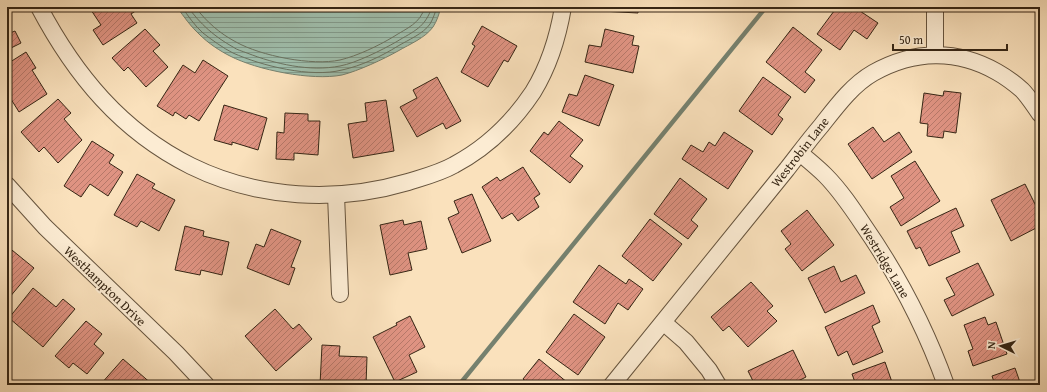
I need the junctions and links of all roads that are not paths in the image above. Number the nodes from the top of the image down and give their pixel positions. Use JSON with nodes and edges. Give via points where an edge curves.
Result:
{"nodes":[{"id":1,"x":39,"y":7,"type":"edge"},
{"id":2,"x":563,"y":7,"type":"edge"},
{"id":3,"x":936,"y":7,"type":"edge"},
{"id":4,"x":935,"y":55,"type":"junction"},
{"id":5,"x":1040,"y":114,"type":"edge"},
{"id":6,"x":800,"y":153,"type":"junction"},
{"id":7,"x":7,"y":185,"type":"edge"},
{"id":8,"x":336,"y":195,"type":"junction"},
{"id":9,"x":340,"y":294,"type":"dead end"},
{"id":10,"x":663,"y":322,"type":"junction"},
{"id":11,"x":206,"y":385,"type":"edge"},
{"id":12,"x":612,"y":385,"type":"edge"},
{"id":13,"x":718,"y":385,"type":"edge"},
{"id":14,"x":946,"y":385,"type":"edge"}],
"edges":[{"from":1,"to":8,"type":"street","via":[[68,56],[88,83],[118,116],[148,140],[191,166],[252,188],[285,193]]},
{"from":2,"to":8,"type":"street","via":[[553,50],[541,77],[523,105],[493,138],[454,165],[430,175],[381,189]]},
{"from":3,"to":4,"type":"street"},
{"from":4,"to":5,"type":"street","name":"Westrobin Lane","via":[[959,57],[991,69],[1021,90]]},
{"from":4,"to":6,"type":"street","name":"Westrobin Lane","via":[[904,60],[866,78],[842,100]]},
{"from":6,"to":10,"type":"street","name":"Westrobin Lane"},
{"from":6,"to":14,"type":"street","name":"Westridge Lane","via":[[835,186],[881,252],[912,307]]},
{"from":7,"to":11,"type":"street","name":"Westhampton Drive","via":[[44,227]]},
{"from":8,"to":9,"type":"street"},
{"from":10,"to":12,"type":"street","name":"Westrobin Lane"},
{"from":10,"to":13,"type":"street","via":[[690,346]]}]}
